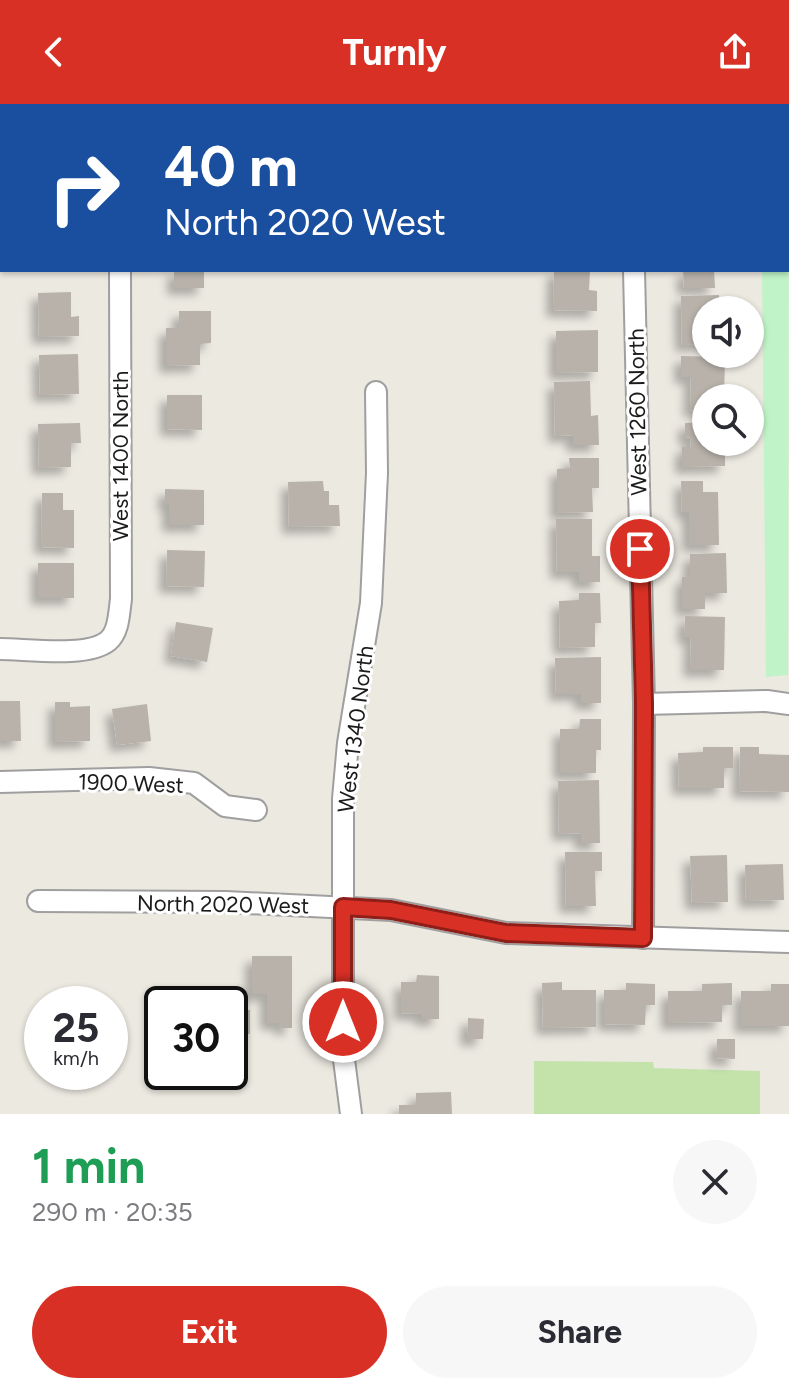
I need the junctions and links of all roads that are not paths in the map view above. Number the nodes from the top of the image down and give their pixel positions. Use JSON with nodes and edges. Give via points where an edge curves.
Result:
{"nodes":[{"id":1,"x":120,"y":272,"type":"edge"},
{"id":2,"x":634,"y":272,"type":"edge"},
{"id":3,"x":376,"y":392,"type":"dead end"},
{"id":4,"x":0,"y":649,"type":"edge"},
{"id":5,"x":644,"y":704,"type":"junction"},
{"id":6,"x":789,"y":704,"type":"edge"},
{"id":7,"x":0,"y":782,"type":"edge"},
{"id":8,"x":256,"y":810,"type":"dead end"},
{"id":9,"x":38,"y":901,"type":"dead end"},
{"id":10,"x":343,"y":907,"type":"junction"},
{"id":11,"x":643,"y":938,"type":"junction"},
{"id":12,"x":789,"y":942,"type":"edge"},
{"id":13,"x":351,"y":1114,"type":"edge"}],
"edges":[{"from":1,"to":4,"type":"street","name":"West 1400 North","via":[[118,624],[109,640],[90,650]]},
{"from":2,"to":5,"type":"street","name":"West 1260 North"},
{"from":3,"to":10,"type":"street","name":"West 1340 North","via":[[372,589],[348,743]]},
{"from":5,"to":6,"type":"street"},
{"from":5,"to":11,"type":"street","name":"West 1260 North"},
{"from":7,"to":8,"type":"street","name":"1900 West","via":[[149,778],[194,783],[225,806]]},
{"from":9,"to":10,"type":"street","name":"North 2020 West"},
{"from":10,"to":11,"type":"street","name":"North 2020 West","via":[[391,910],[506,933]]},
{"from":10,"to":13,"type":"street","name":"West 1340 North","via":[[343,1052]]},
{"from":11,"to":12,"type":"street","name":"North 2020 West"}]}
